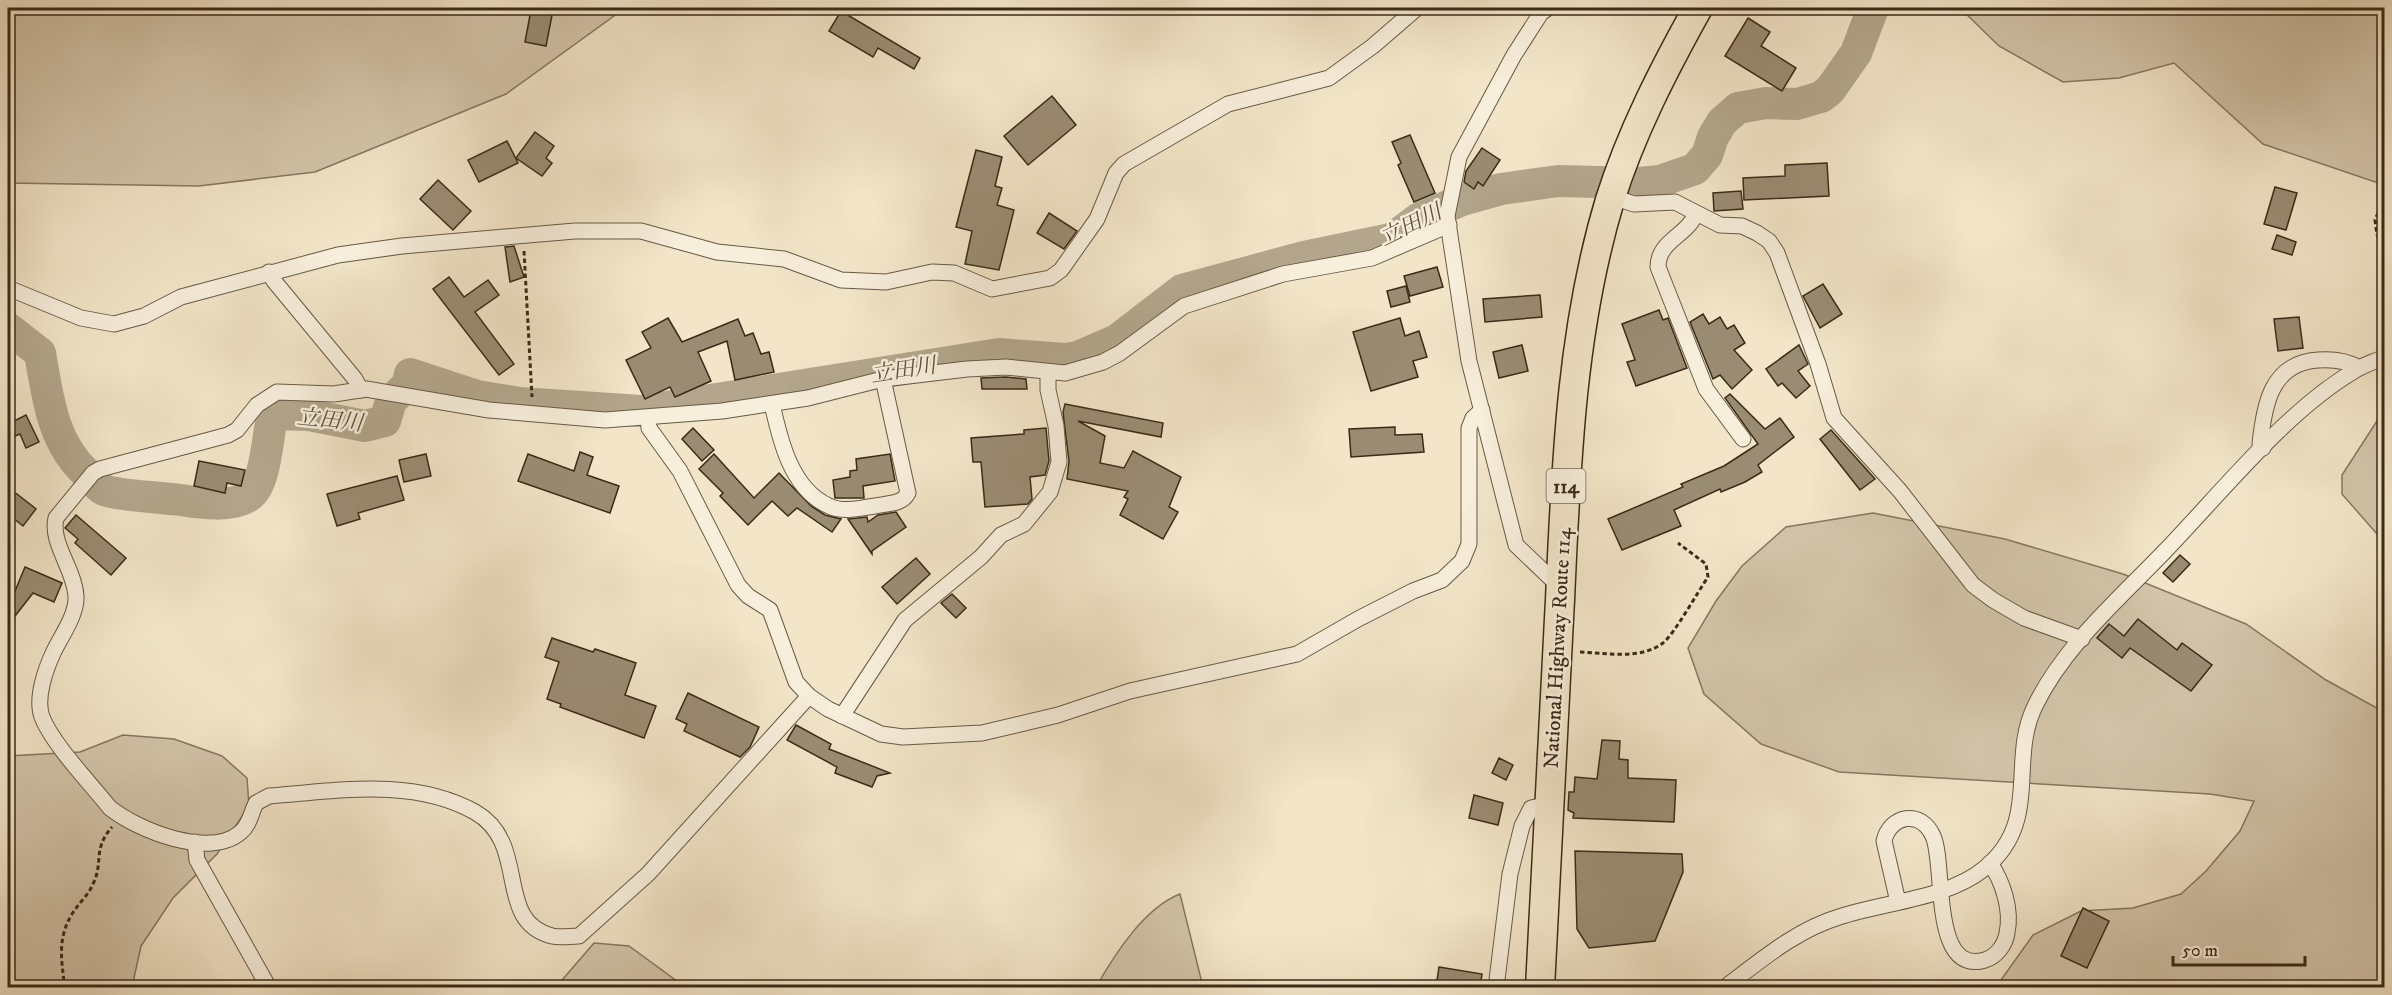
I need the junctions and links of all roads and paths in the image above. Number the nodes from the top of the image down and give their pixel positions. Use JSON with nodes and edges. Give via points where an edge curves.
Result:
{"nodes":[{"id":1,"x":1417,"y":8,"type":"edge"},
{"id":2,"x":1698,"y":8,"type":"edge"},
{"id":3,"x":1542,"y":9,"type":"edge"},
{"id":4,"x":1612,"y":196,"type":"junction"},
{"id":5,"x":2385,"y":199,"type":"edge"},
{"id":6,"x":1696,"y":213,"type":"junction"},
{"id":7,"x":1449,"y":225,"type":"junction"},
{"id":8,"x":523,"y":235,"type":"junction"},
{"id":9,"x":2385,"y":240,"type":"edge"},
{"id":10,"x":269,"y":272,"type":"junction"},
{"id":11,"x":8,"y":288,"type":"edge"},
{"id":12,"x":2385,"y":357,"type":"edge"},
{"id":13,"x":2359,"y":368,"type":"junction"},
{"id":14,"x":1048,"y":372,"type":"junction"},
{"id":15,"x":883,"y":379,"type":"junction"},
{"id":16,"x":361,"y":390,"type":"junction"},
{"id":17,"x":772,"y":404,"type":"junction"},
{"id":18,"x":1482,"y":410,"type":"junction"},
{"id":19,"x":533,"y":414,"type":"junction"},
{"id":20,"x":648,"y":418,"type":"junction"},
{"id":21,"x":1743,"y":439,"type":"dead end"},
{"id":22,"x":2263,"y":448,"type":"junction"},
{"id":23,"x":1678,"y":543,"type":"dead end"},
{"id":24,"x":1560,"y":587,"type":"junction"},
{"id":25,"x":2082,"y":639,"type":"junction"},
{"id":26,"x":1557,"y":651,"type":"junction"},
{"id":27,"x":809,"y":696,"type":"junction"},
{"id":28,"x":842,"y":716,"type":"junction"},
{"id":29,"x":1549,"y":804,"type":"junction"},
{"id":30,"x":121,"y":817,"type":"junction"},
{"id":31,"x":195,"y":842,"type":"junction"},
{"id":32,"x":1990,"y":863,"type":"junction"},
{"id":33,"x":1941,"y":890,"type":"junction"},
{"id":34,"x":1898,"y":902,"type":"junction"},
{"id":35,"x":65,"y":987,"type":"edge"},
{"id":36,"x":269,"y":987,"type":"edge"},
{"id":37,"x":1496,"y":987,"type":"edge"},
{"id":38,"x":1540,"y":987,"type":"edge"},
{"id":39,"x":1724,"y":987,"type":"edge"}],
"edges":[{"from":1,"to":8,"type":"street","via":[[1329,78],[1228,104],[1124,164],[1116,173],[1097,219],[1061,270],[1050,278],[992,289],[954,273],[932,272],[886,282],[841,280],[784,259],[717,252],[640,231]]},
{"from":2,"to":4,"type":"highway","name":"National Highway Route 114","number":"114","via":[[1627,150]]},
{"from":3,"to":7,"type":"street","via":[[1459,157]]},
{"from":4,"to":6,"type":"street","via":[[1634,204],[1675,202]]},
{"from":4,"to":24,"type":"highway","name":"National Highway Route 114","number":"114","via":[[1581,336],[1570,427]]},
{"from":5,"to":9,"type":"path","via":[[2374,220],[2378,235]]},
{"from":6,"to":21,"type":"street","via":[[1689,228],[1662,249],[1658,267],[1706,389]]},
{"from":6,"to":25,"type":"street","via":[[1720,225],[1749,229],[1773,246],[1814,351],[1834,418],[1900,491],[1966,577],[1993,600],[2024,618]]},
{"from":7,"to":14,"type":"street","via":[[1372,258],[1283,274],[1184,306],[1103,362],[1065,373]]},
{"from":7,"to":18,"type":"street","via":[[1469,361]]},
{"from":8,"to":10,"type":"street","via":[[338,255]]},
{"from":8,"to":19,"type":"path"},
{"from":10,"to":11,"type":"street","via":[[181,297],[144,316],[114,324],[81,318]]},
{"from":10,"to":16,"type":"street"},
{"from":12,"to":13,"type":"street"},
{"from":13,"to":22,"type":"street","via":[[2297,415]]},
{"from":13,"to":22,"type":"street","via":[[2350,362],[2328,359],[2287,369],[2271,388],[2266,402],[2260,444]]},
{"from":14,"to":15,"type":"street","via":[[1006,367]]},
{"from":14,"to":28,"type":"street","via":[[1059,462],[1050,492],[1024,524],[1000,535],[981,557],[905,620]]},
{"from":15,"to":17,"type":"street"},
{"from":15,"to":17,"type":"street","via":[[908,493],[900,502],[855,510],[837,508],[813,495],[792,468],[781,445]]},
{"from":16,"to":19,"type":"street","via":[[489,411]]},
{"from":16,"to":30,"type":"street","via":[[334,394],[277,392],[257,405],[228,435],[93,473],[56,518],[56,540],[72,572],[76,596],[75,607],[50,660],[40,703],[42,716],[54,737]]},
{"from":17,"to":20,"type":"street"},
{"from":18,"to":24,"type":"street","via":[[1516,545]]},
{"from":18,"to":28,"type":"street","via":[[1469,428],[1469,544],[1462,561],[1442,580],[1358,619],[1314,646],[1297,654],[1130,691],[1058,716],[982,733],[903,737],[881,734]]},
{"from":19,"to":20,"type":"street","via":[[605,420]]},
{"from":20,"to":27,"type":"street","via":[[649,428],[680,471],[738,585],[770,610],[796,682]]},
{"from":22,"to":25,"type":"street"},
{"from":23,"to":26,"type":"path","via":[[1706,564],[1708,578],[1664,643],[1627,654]]},
{"from":24,"to":26,"type":"highway","name":"National Highway Route 114","number":"114"},
{"from":25,"to":32,"type":"street","via":[[2059,665],[2033,709],[2027,727],[2019,817],[2010,837]]},
{"from":26,"to":29,"type":"highway","name":"National Highway Route 114","number":"114"},
{"from":27,"to":28,"type":"street"},
{"from":27,"to":31,"type":"street","via":[[648,874],[579,936],[552,936],[533,925],[519,911],[507,850],[494,826],[475,813],[433,796],[388,789],[269,796],[256,803],[248,824],[234,837],[210,844]]},
{"from":29,"to":37,"type":"street","via":[[1531,808],[1522,825],[1510,874]]},
{"from":29,"to":38,"type":"highway","name":"National Highway Route 114","number":"114"},
{"from":30,"to":31,"type":"street"},
{"from":30,"to":35,"type":"path","via":[[101,843],[94,884],[64,926],[60,951]]},
{"from":31,"to":36,"type":"street","via":[[197,860]]},
{"from":32,"to":33,"type":"street"},
{"from":32,"to":33,"type":"street","via":[[2000,879],[2009,919],[2006,939],[1992,958],[1968,961],[1954,951],[1945,924]]},
{"from":33,"to":34,"type":"street"},
{"from":33,"to":34,"type":"street","via":[[1933,836],[1919,820],[1904,818],[1892,824],[1884,841]]},
{"from":34,"to":39,"type":"street","via":[[1838,917],[1812,928],[1787,941]]}]}
